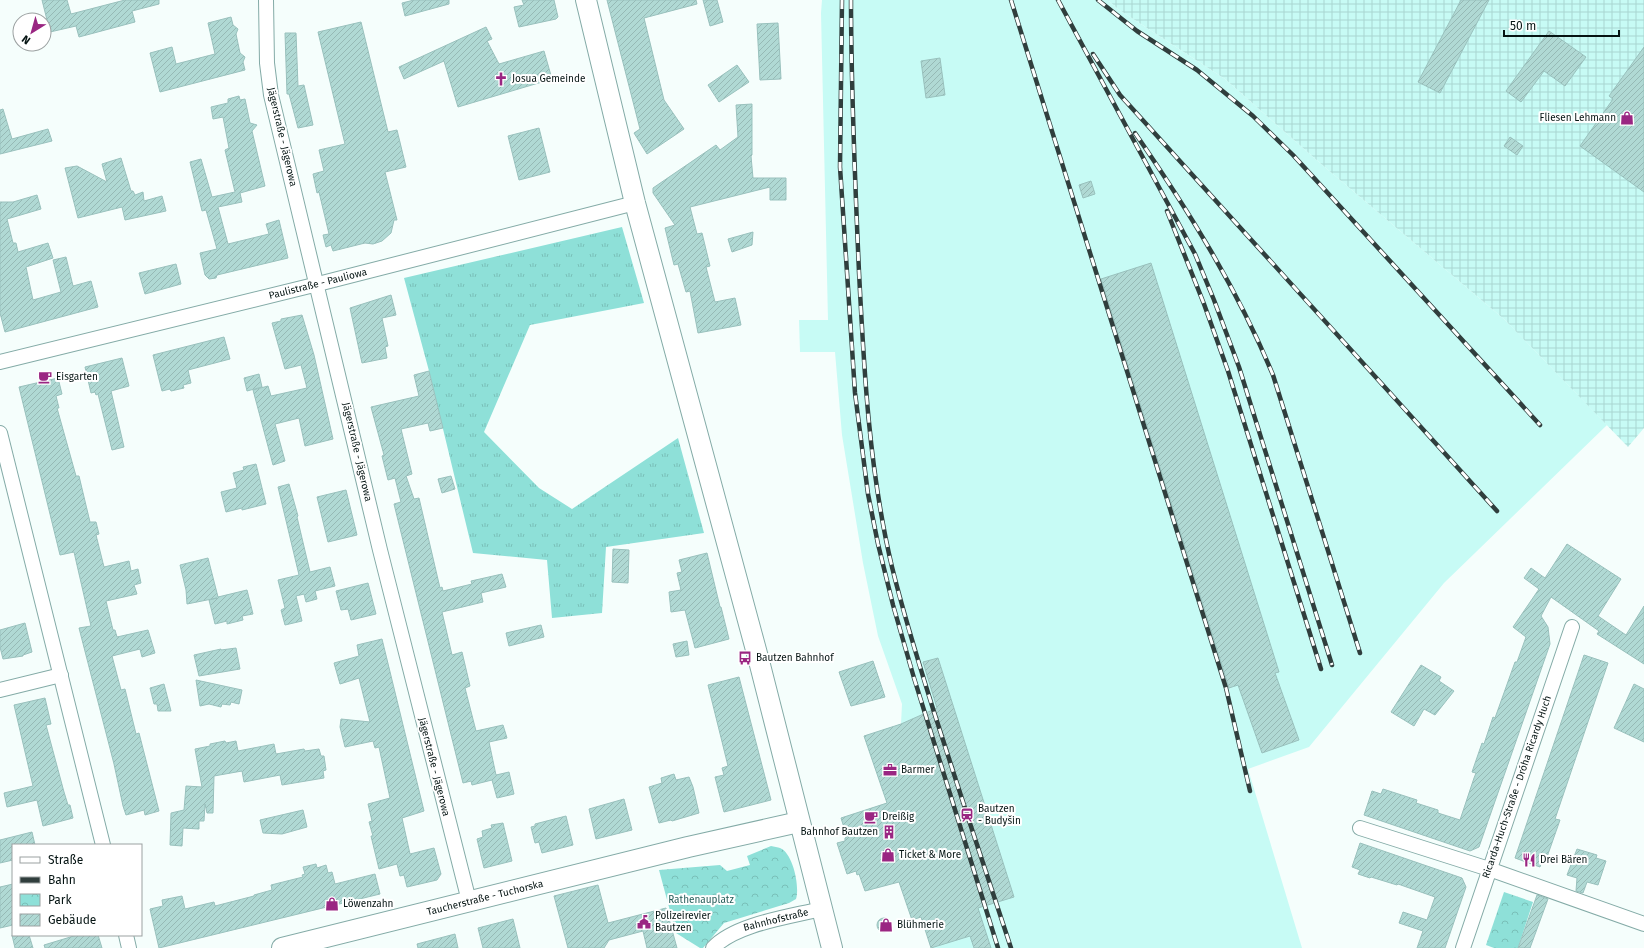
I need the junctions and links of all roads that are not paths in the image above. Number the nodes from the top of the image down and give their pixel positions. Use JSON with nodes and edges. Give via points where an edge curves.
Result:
{"nodes":[{"id":1,"x":266,"y":0,"type":"edge"},
{"id":2,"x":586,"y":0,"type":"edge"},
{"id":3,"x":635,"y":203,"type":"junction"},
{"id":4,"x":318,"y":284,"type":"junction"},
{"id":5,"x":0,"y":362,"type":"edge"},
{"id":6,"x":0,"y":433,"type":"edge"},
{"id":7,"x":1572,"y":627,"type":"dead end"},
{"id":8,"x":61,"y":675,"type":"junction"},
{"id":9,"x":0,"y":690,"type":"edge"},
{"id":10,"x":799,"y":822,"type":"junction"},
{"id":11,"x":1360,"y":828,"type":"dead end"},
{"id":12,"x":103,"y":844,"type":"edge"},
{"id":13,"x":1489,"y":869,"type":"junction"},
{"id":14,"x":469,"y":901,"type":"junction"},
{"id":15,"x":821,"y":909,"type":"junction"},
{"id":16,"x":1644,"y":924,"type":"edge"},
{"id":17,"x":126,"y":936,"type":"edge"},
{"id":18,"x":129,"y":948,"type":"edge"},
{"id":19,"x":282,"y":948,"type":"edge"},
{"id":20,"x":713,"y":948,"type":"edge"},
{"id":21,"x":832,"y":948,"type":"edge"},
{"id":22,"x":1464,"y":948,"type":"edge"}],
"edges":[{"from":1,"to":4,"type":"street","name":"Jägerstraße - Jägerowa","via":[[267,63],[271,95]]},
{"from":2,"to":3,"type":"street"},
{"from":3,"to":4,"type":"street","name":"Paulistraße - Pauliowa"},
{"from":3,"to":10,"type":"street","via":[[727,540]]},
{"from":4,"to":5,"type":"street","name":"Paulistraße - Pauliowa"},
{"from":4,"to":14,"type":"street","name":"Jägerstraße - Jägerowa","via":[[380,550]]},
{"from":6,"to":8,"type":"street"},
{"from":7,"to":13,"type":"street","name":"Ricarda-Huch-Straße - Dróha Ricardy Huch"},
{"from":8,"to":9,"type":"street"},
{"from":8,"to":12,"type":"street"},
{"from":10,"to":14,"type":"street","name":"Taucherstraße - Tuchorska"},
{"from":10,"to":15,"type":"street"},
{"from":11,"to":13,"type":"street"},
{"from":13,"to":16,"type":"street"},
{"from":13,"to":22,"type":"street","name":"Ricarda-Huch-Straße - Dróha Ricardy Huch"},
{"from":14,"to":19,"type":"street","name":"Taucherstraße - Tuchorska"},
{"from":15,"to":20,"type":"street","name":"Bahnhofstraße","via":[[739,929]]},
{"from":15,"to":21,"type":"street"},
{"from":17,"to":18,"type":"street"}]}
